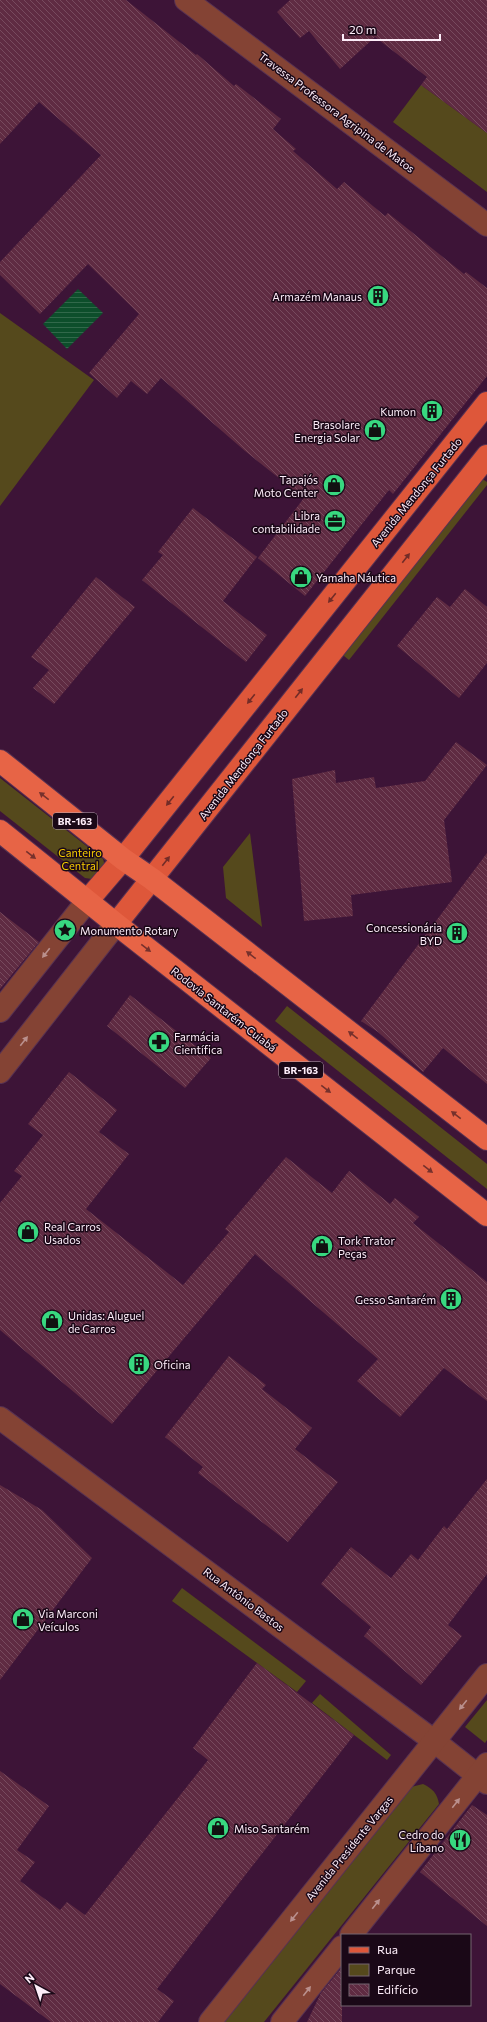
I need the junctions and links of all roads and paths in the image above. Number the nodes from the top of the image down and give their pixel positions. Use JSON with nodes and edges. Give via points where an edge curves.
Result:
{"nodes":[{"id":1,"x":186,"y":0,"type":"edge"},
{"id":2,"x":487,"y":225,"type":"edge"},
{"id":3,"x":487,"y":403,"type":"edge"},
{"id":4,"x":487,"y":456,"type":"edge"},
{"id":5,"x":0,"y":761,"type":"edge"},
{"id":6,"x":0,"y":831,"type":"edge"},
{"id":7,"x":123,"y":859,"type":"junction"},
{"id":8,"x":152,"y":879,"type":"junction"},
{"id":9,"x":88,"y":900,"type":"junction"},
{"id":10,"x":116,"y":924,"type":"junction"},
{"id":11,"x":0,"y":1011,"type":"edge"},
{"id":12,"x":0,"y":1072,"type":"edge"},
{"id":13,"x":487,"y":1138,"type":"edge"},
{"id":14,"x":487,"y":1215,"type":"edge"},
{"id":15,"x":0,"y":1418,"type":"edge"},
{"id":16,"x":487,"y":1675,"type":"edge"},
{"id":17,"x":434,"y":1741,"type":"junction"},
{"id":18,"x":484,"y":1774,"type":"edge"},
{"id":19,"x":352,"y":1934,"type":"edge"},
{"id":20,"x":341,"y":1948,"type":"edge"},
{"id":21,"x":210,"y":2022,"type":"edge"},
{"id":22,"x":282,"y":2022,"type":"edge"}],
"edges":[{"from":1,"to":2,"type":"street","name":"Travessa Professora Agripina de Matos"},
{"from":3,"to":7,"type":"main road","name":"Avenida Mendonça Furtado","one_way":true},
{"from":8,"to":4,"type":"main road","name":"Avenida Mendonça Furtado","one_way":true},
{"from":7,"to":5,"type":"highway","number":"BR-163","one_way":true},
{"from":6,"to":9,"type":"highway","name":"Rodovia Santarém-Cuiabá","number":"BR-163","one_way":true},
{"from":7,"to":8,"type":"highway","number":"BR-163"},
{"from":7,"to":9,"type":"main road","name":"Avenida Mendonça Furtado"},
{"from":8,"to":10,"type":"main road","name":"Avenida Mendonça Furtado"},
{"from":13,"to":8,"type":"highway","number":"BR-163","one_way":true},
{"from":9,"to":10,"type":"highway","name":"Rodovia Santarém-Cuiabá","number":"BR-163"},
{"from":9,"to":11,"type":"street","name":"Avenida Mendonça Furtado","one_way":true},
{"from":12,"to":10,"type":"street","name":"Avenida Mendonça Furtado","one_way":true},
{"from":10,"to":14,"type":"highway","name":"Rodovia Santarém-Cuiabá","number":"BR-163","one_way":true},
{"from":15,"to":17,"type":"street","name":"Rua Antônio Bastos"},
{"from":16,"to":17,"type":"street","name":"Avenida Presidente Vargas","one_way":true},
{"from":17,"to":18,"type":"street","name":"Rua Antônio Bastos"},
{"from":17,"to":21,"type":"street","name":"Avenida Presidente Vargas","one_way":true},
{"from":19,"to":18,"type":"street","one_way":true},
{"from":22,"to":20,"type":"street","one_way":true}]}
